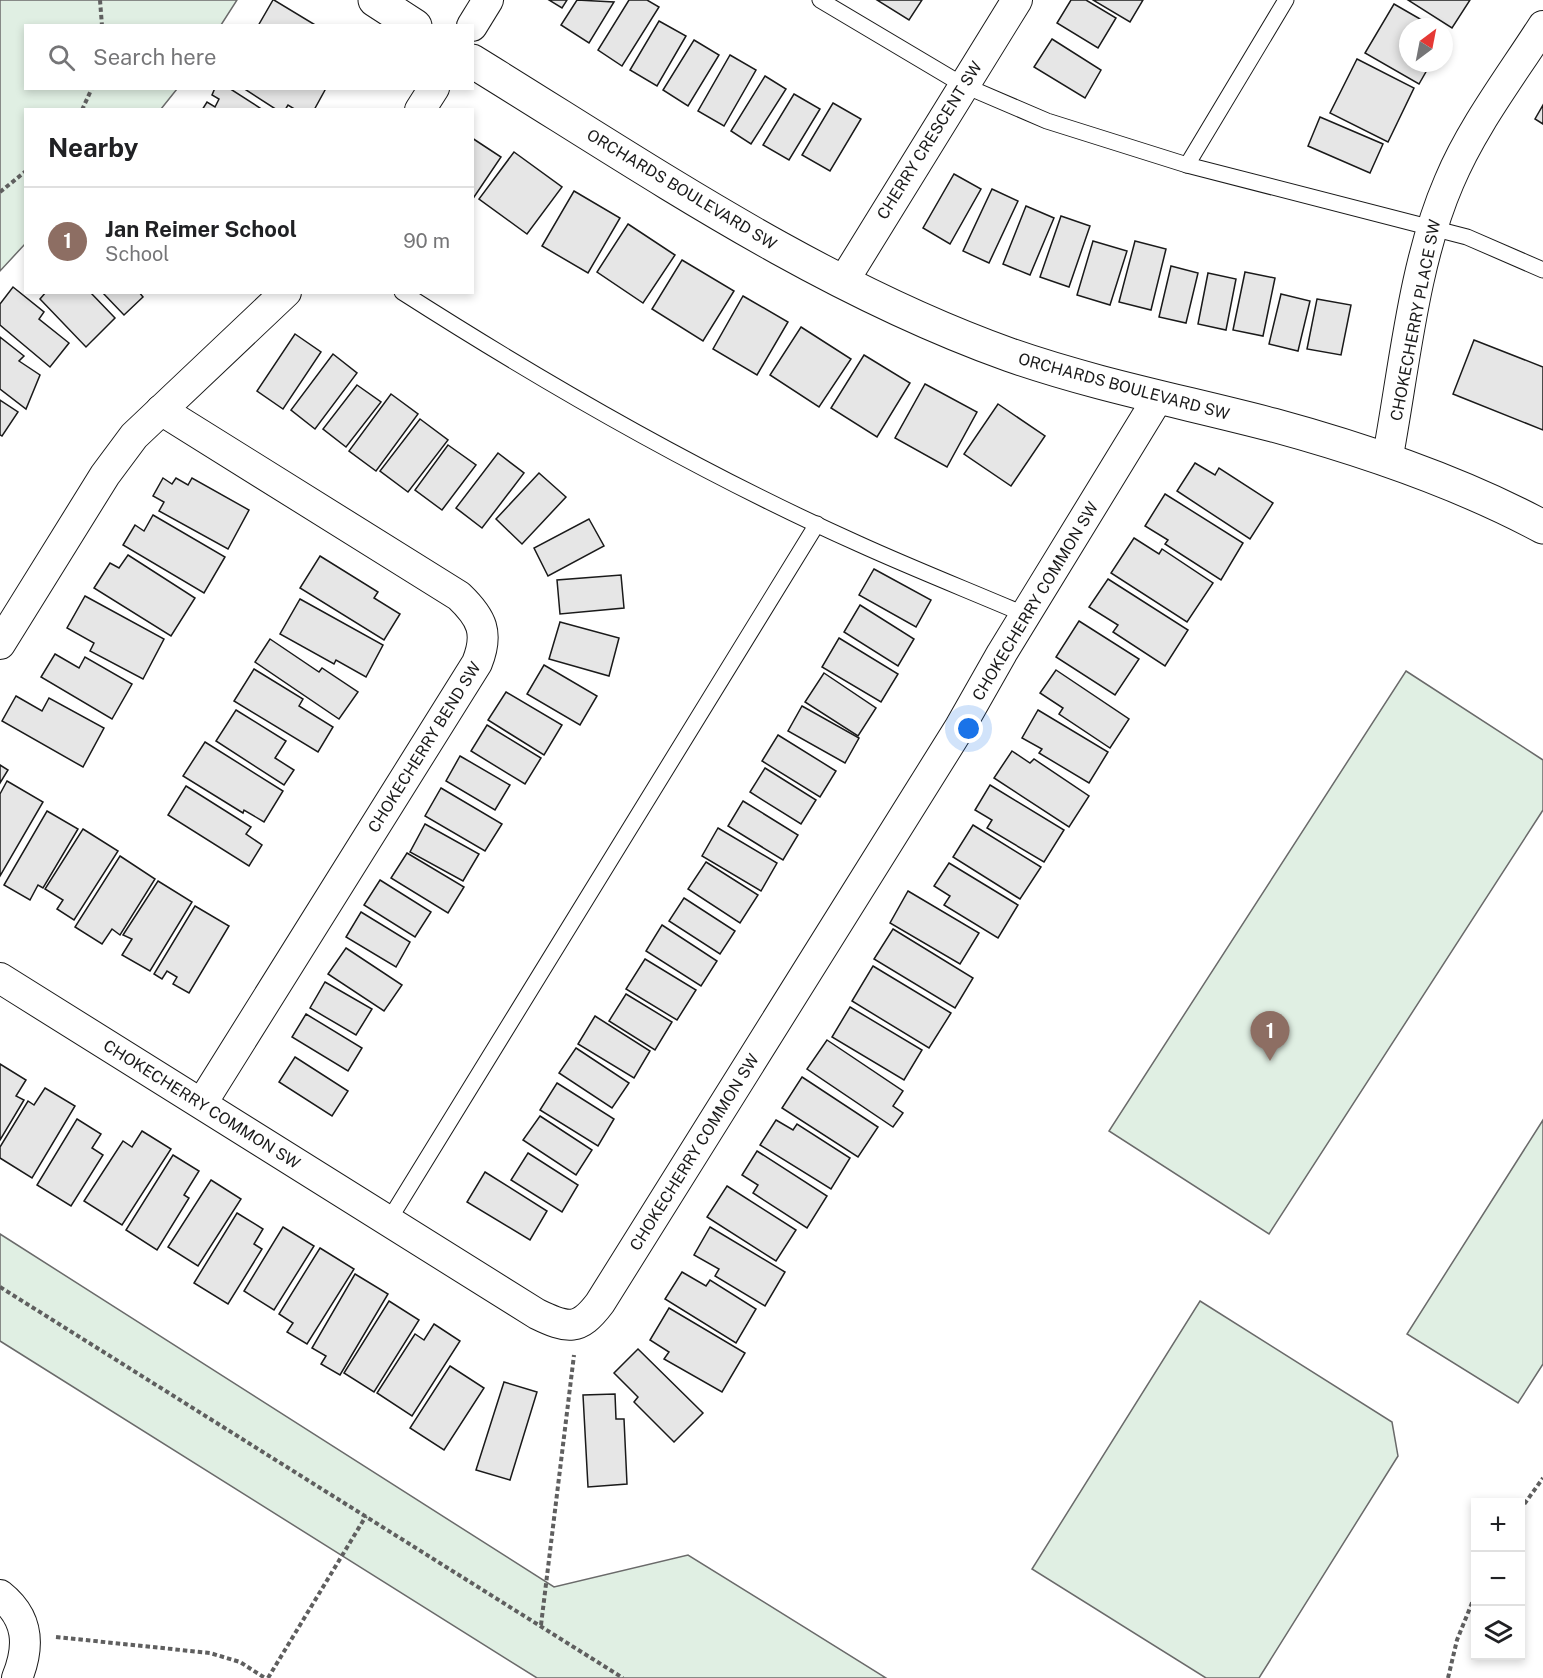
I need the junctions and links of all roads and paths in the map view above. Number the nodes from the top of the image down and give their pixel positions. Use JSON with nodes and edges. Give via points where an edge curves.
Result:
{"nodes":[{"id":1,"x":100,"y":0,"type":"edge"},
{"id":2,"x":375,"y":0,"type":"edge"},
{"id":3,"x":488,"y":0,"type":"edge"},
{"id":4,"x":820,"y":0,"type":"edge"},
{"id":5,"x":1017,"y":0,"type":"edge"},
{"id":6,"x":1286,"y":0,"type":"edge"},
{"id":7,"x":102,"y":24,"type":"edge"},
{"id":8,"x":413,"y":24,"type":"edge"},
{"id":9,"x":473,"y":24,"type":"edge"},
{"id":10,"x":1543,"y":26,"type":"edge"},
{"id":11,"x":474,"y":62,"type":"edge"},
{"id":12,"x":963,"y":86,"type":"junction"},
{"id":13,"x":91,"y":90,"type":"edge"},
{"id":14,"x":433,"y":90,"type":"edge"},
{"id":15,"x":83,"y":108,"type":"edge"},
{"id":16,"x":421,"y":108,"type":"edge"},
{"id":17,"x":1187,"y":165,"type":"junction"},
{"id":18,"x":24,"y":173,"type":"edge"},
{"id":19,"x":0,"y":192,"type":"edge"},
{"id":20,"x":1432,"y":228,"type":"junction"},
{"id":21,"x":1543,"y":270,"type":"edge"},
{"id":22,"x":843,"y":282,"type":"junction"},
{"id":23,"x":284,"y":294,"type":"edge"},
{"id":24,"x":405,"y":294,"type":"edge"},
{"id":25,"x":1158,"y":398,"type":"junction"},
{"id":26,"x":160,"y":410,"type":"junction"},
{"id":27,"x":1387,"y":461,"type":"junction"},
{"id":28,"x":817,"y":524,"type":"junction"},
{"id":29,"x":1543,"y":527,"type":"edge"},
{"id":30,"x":1026,"y":615,"type":"junction"},
{"id":31,"x":0,"y":644,"type":"edge"},
{"id":32,"x":0,"y":978,"type":"edge"},
{"id":33,"x":202,"y":1103,"type":"junction"},
{"id":34,"x":388,"y":1220,"type":"junction"},
{"id":35,"x":0,"y":1287,"type":"edge"},
{"id":36,"x":578,"y":1325,"type":"junction"},
{"id":37,"x":1543,"y":1478,"type":"edge"},
{"id":38,"x":1525,"y":1504,"type":"edge"},
{"id":39,"x":366,"y":1516,"type":"junction"},
{"id":40,"x":0,"y":1595,"type":"edge"},
{"id":41,"x":1471,"y":1605,"type":"edge"},
{"id":42,"x":541,"y":1625,"type":"junction"},
{"id":43,"x":25,"y":1633,"type":"junction"},
{"id":44,"x":17,"y":1678,"type":"edge"},
{"id":45,"x":267,"y":1678,"type":"edge"},
{"id":46,"x":623,"y":1678,"type":"edge"},
{"id":47,"x":1448,"y":1678,"type":"edge"}],
"edges":[{"from":1,"to":7,"type":"path"},
{"from":2,"to":8,"type":"street"},
{"from":3,"to":9,"type":"street"},
{"from":4,"to":12,"type":"lane"},
{"from":5,"to":12,"type":"street","name":"CHERRY CRESCENT SW"},
{"from":6,"to":17,"type":"lane"},
{"from":10,"to":20,"type":"street","name":"CHOKECHERRY PLACE SW","via":[[1462,157]]},
{"from":11,"to":22,"type":"street","name":"ORCHARDS BOULEVARD SW","via":[[762,239]]},
{"from":12,"to":17,"type":"lane","via":[[1047,121]]},
{"from":12,"to":22,"type":"street","name":"CHERRY CRESCENT SW"},
{"from":13,"to":15,"type":"path"},
{"from":14,"to":16,"type":"street"},
{"from":17,"to":20,"type":"lane"},
{"from":18,"to":19,"type":"path"},
{"from":20,"to":21,"type":"lane","via":[[1467,237]]},
{"from":20,"to":27,"type":"street","name":"CHOKECHERRY PLACE SW"},
{"from":22,"to":25,"type":"street","name":"ORCHARDS BOULEVARD SW","via":[[949,331],[1010,354]]},
{"from":23,"to":26,"type":"street"},
{"from":24,"to":28,"type":"lane","via":[[513,363],[678,455]]},
{"from":25,"to":27,"type":"street","name":"ORCHARDS BOULEVARD SW","via":[[1272,425]]},
{"from":25,"to":30,"type":"street","name":"CHOKECHERRY COMMON SW"},
{"from":26,"to":31,"type":"street","via":[[134,436],[105,476]]},
{"from":26,"to":33,"type":"street","name":"CHOKECHERRY BEND SW","via":[[459,596],[481,622],[483,637],[477,663]]},
{"from":27,"to":29,"type":"street","name":"ORCHARDS BOULEVARD SW"},
{"from":28,"to":30,"type":"lane"},
{"from":28,"to":34,"type":"lane"},
{"from":30,"to":36,"type":"street","name":"CHOKECHERRY COMMON SW","via":[[600,1302],[590,1317]]},
{"from":32,"to":33,"type":"street","name":"CHOKECHERRY COMMON SW"},
{"from":33,"to":34,"type":"street","name":"CHOKECHERRY COMMON SW"},
{"from":34,"to":36,"type":"street","name":"CHOKECHERRY COMMON SW","via":[[537,1314]]},
{"from":35,"to":39,"type":"path"},
{"from":36,"to":42,"type":"path"},
{"from":37,"to":38,"type":"path"},
{"from":39,"to":42,"type":"path"},
{"from":39,"to":45,"type":"path"},
{"from":40,"to":43,"type":"street","via":[[12,1605]]},
{"from":41,"to":47,"type":"path"},
{"from":42,"to":46,"type":"path"},
{"from":43,"to":44,"type":"street","via":[[24,1660]]},
{"from":43,"to":45,"type":"path","via":[[210,1653],[240,1662]]}]}
